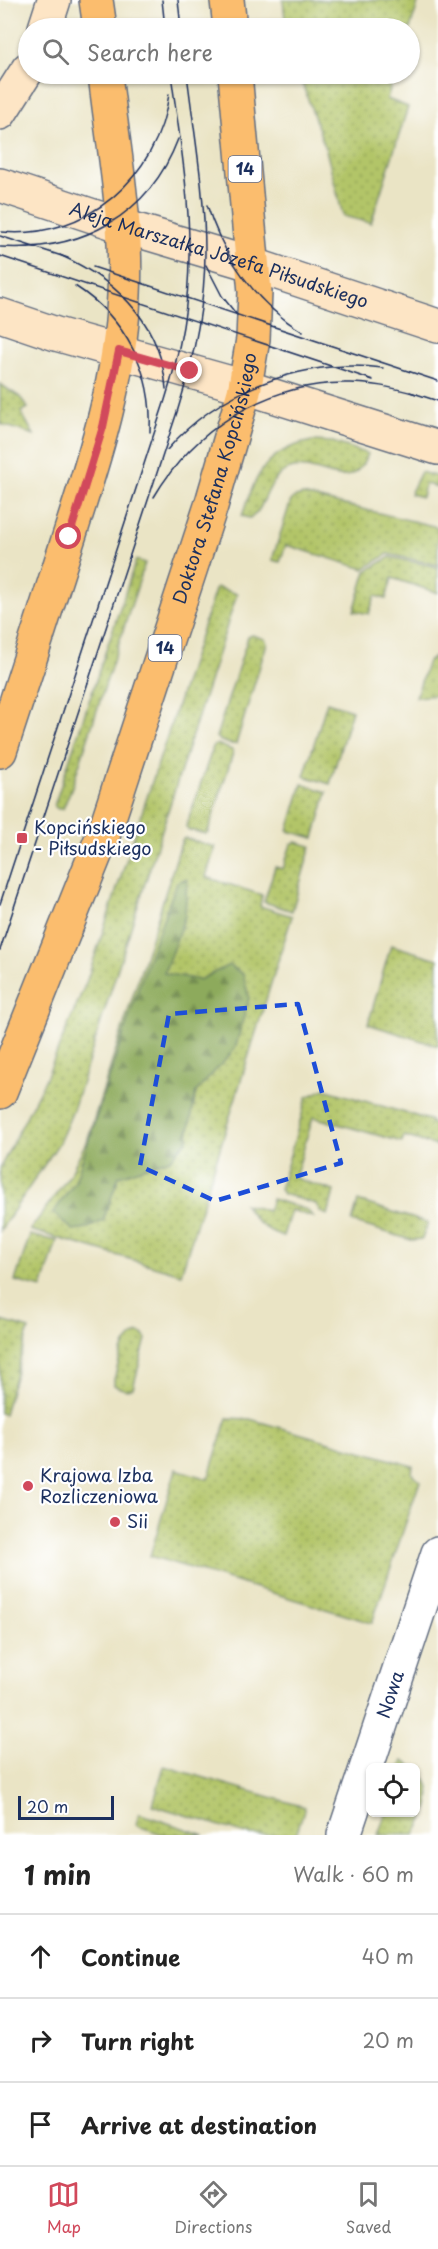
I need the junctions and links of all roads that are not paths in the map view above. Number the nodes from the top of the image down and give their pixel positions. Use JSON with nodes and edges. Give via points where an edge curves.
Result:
{"nodes":[{"id":1,"x":54,"y":0,"type":"edge"},
{"id":2,"x":96,"y":0,"type":"edge"},
{"id":3,"x":227,"y":0,"type":"edge"},
{"id":4,"x":48,"y":18,"type":"edge"},
{"id":5,"x":99,"y":18,"type":"edge"},
{"id":6,"x":229,"y":18,"type":"edge"},
{"id":7,"x":18,"y":84,"type":"edge"},
{"id":8,"x":106,"y":84,"type":"edge"},
{"id":9,"x":236,"y":84,"type":"edge"},
{"id":10,"x":0,"y":113,"type":"edge"},
{"id":11,"x":0,"y":185,"type":"edge"},
{"id":12,"x":123,"y":226,"type":"junction"},
{"id":13,"x":254,"y":265,"type":"junction"},
{"id":14,"x":0,"y":315,"type":"edge"},
{"id":15,"x":438,"y":326,"type":"edge"},
{"id":16,"x":119,"y":351,"type":"junction"},
{"id":17,"x":245,"y":387,"type":"junction"},
{"id":18,"x":438,"y":448,"type":"edge"},
{"id":19,"x":0,"y":751,"type":"edge"},
{"id":20,"x":0,"y":1092,"type":"edge"},
{"id":21,"x":438,"y":1553,"type":"edge"},
{"id":22,"x":344,"y":1835,"type":"edge"}],
"edges":[{"from":1,"to":4,"type":"main road"},
{"from":2,"to":5,"type":"main road"},
{"from":3,"to":6,"type":"main road"},
{"from":7,"to":10,"type":"main road"},
{"from":8,"to":12,"type":"main road"},
{"from":9,"to":13,"type":"main road","number":"14"},
{"from":11,"to":12,"type":"main road","name":"Aleja Marszałka Józefa Piłsudskiego"},
{"from":12,"to":13,"type":"main road","name":"Aleja Marszałka Józefa Piłsudskiego"},
{"from":12,"to":16,"type":"main road","via":[[124,296]]},
{"from":13,"to":15,"type":"main road","name":"Aleja Marszałka Józefa Piłsudskiego"},
{"from":13,"to":17,"type":"main road","name":"Doktora Stefana Kopcińskiego","number":"14","via":[[253,339]]},
{"from":14,"to":16,"type":"main road"},
{"from":16,"to":17,"type":"main road"},
{"from":16,"to":19,"type":"main road","via":[[93,466]]},
{"from":17,"to":18,"type":"main road"},
{"from":17,"to":20,"type":"main road","name":"Doktora Stefana Kopcińskiego","number":"14","via":[[212,506],[105,830]]},
{"from":21,"to":22,"type":"street","name":"Nowa"}]}
